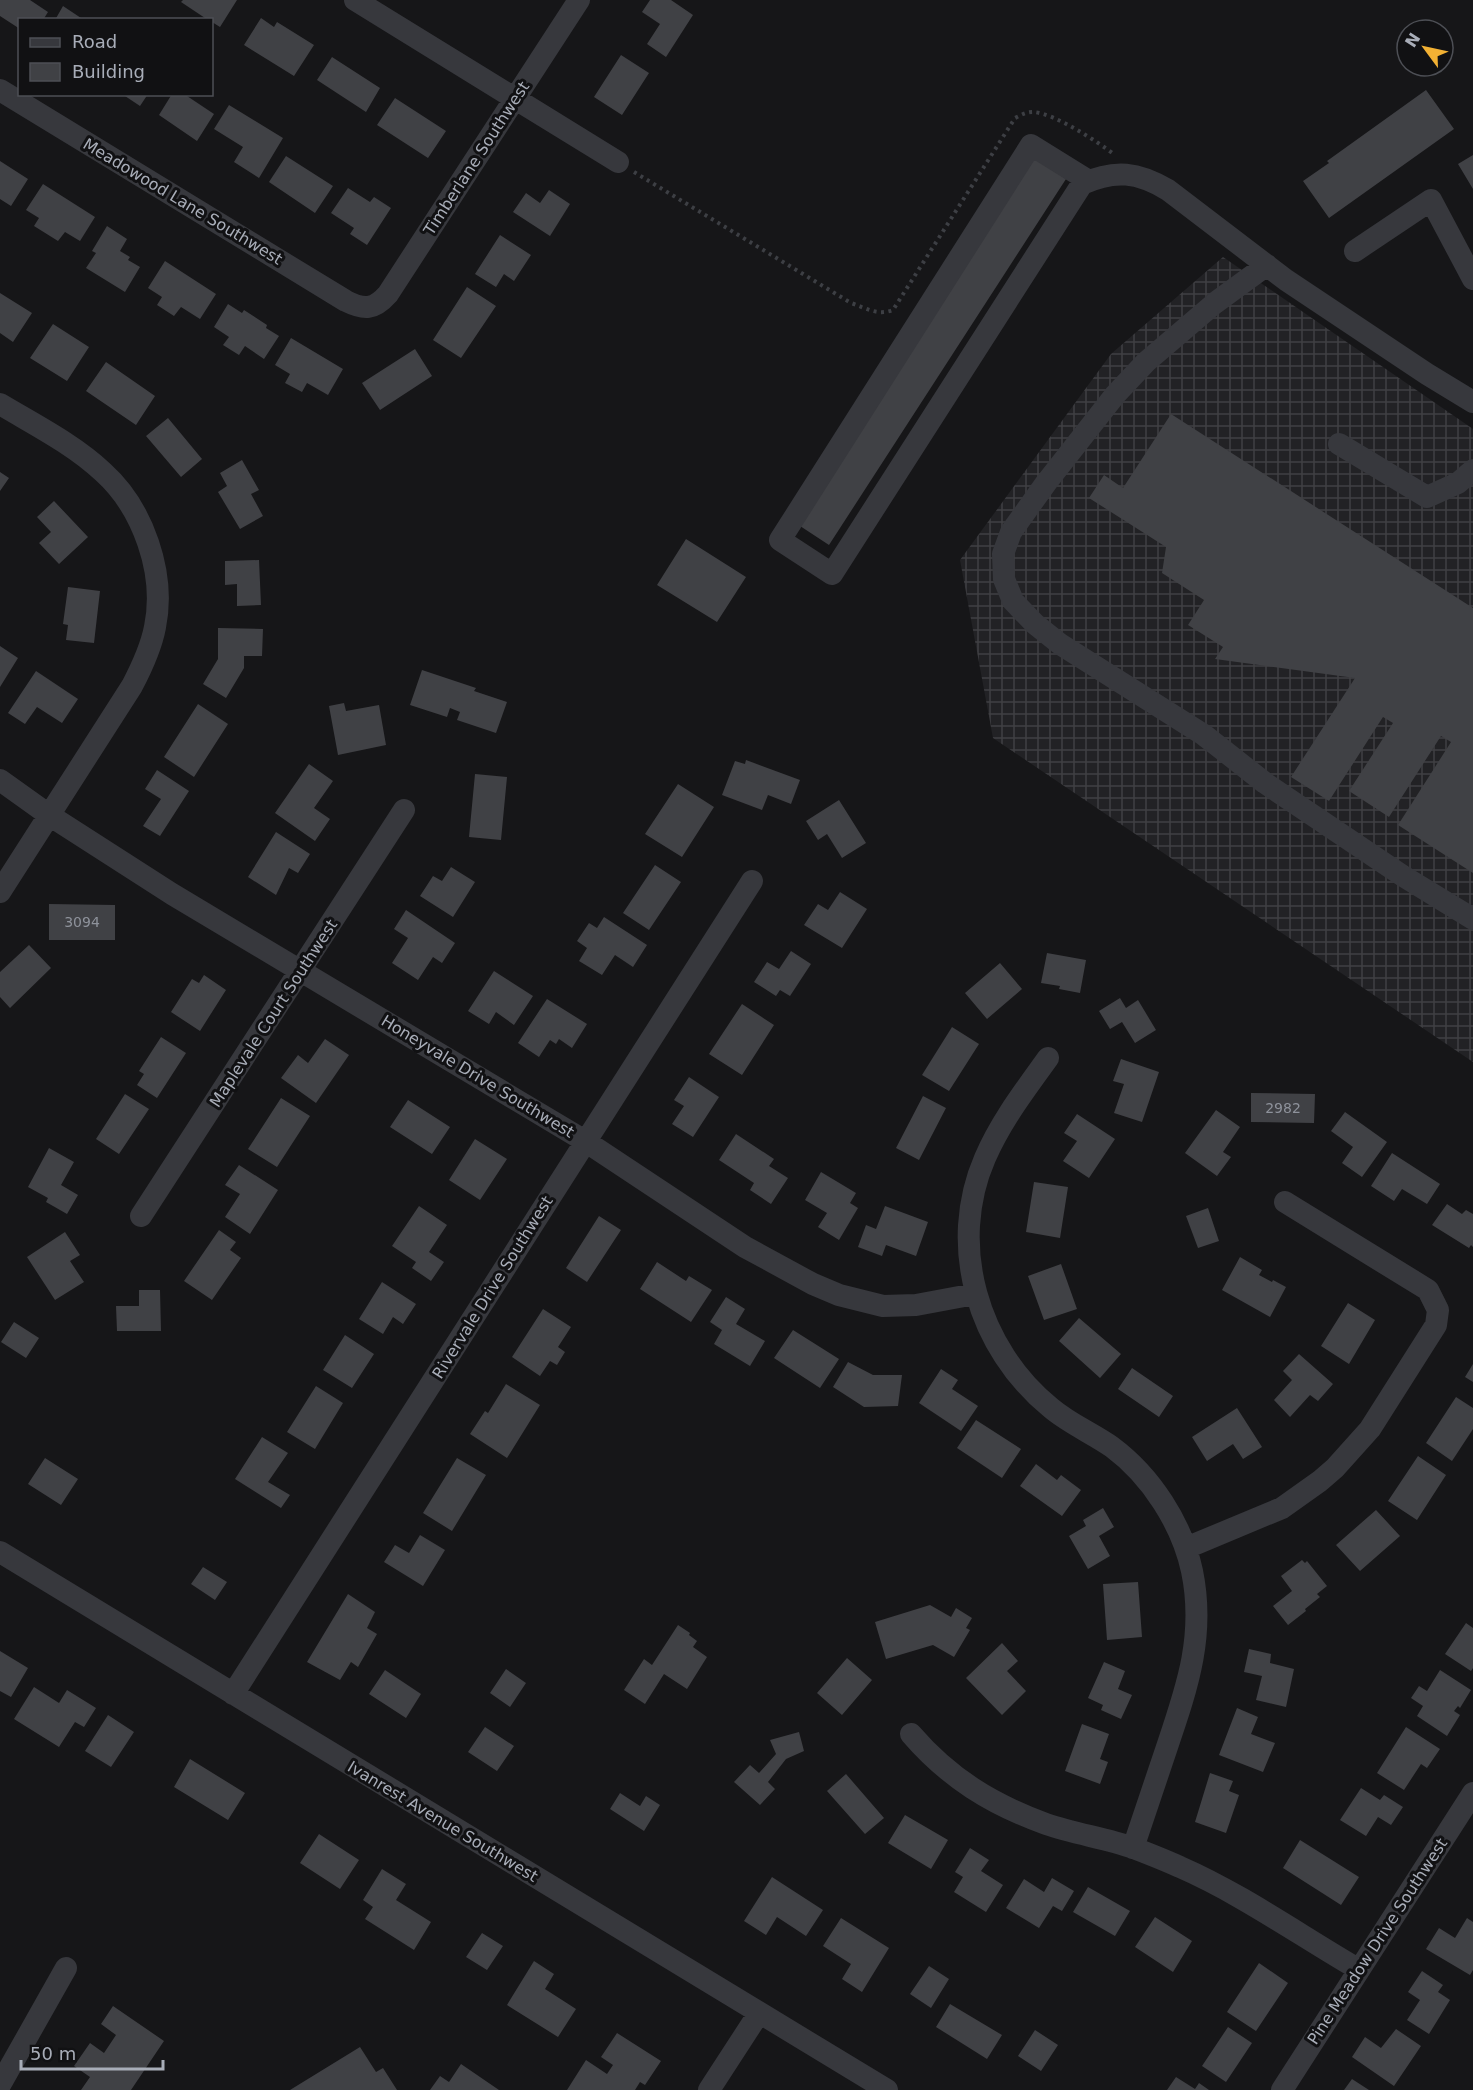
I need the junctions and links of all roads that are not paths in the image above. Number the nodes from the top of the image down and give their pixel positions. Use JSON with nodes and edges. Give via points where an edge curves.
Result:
{"nodes":[{"id":1,"x":354,"y":0,"type":"edge"},
{"id":2,"x":579,"y":0,"type":"edge"},
{"id":3,"x":0,"y":90,"type":"edge"},
{"id":4,"x":516,"y":98,"type":"junction"},
{"id":5,"x":618,"y":162,"type":"road end"},
{"id":6,"x":1089,"y":181,"type":"junction"},
{"id":7,"x":1355,"y":251,"type":"dead end"},
{"id":8,"x":1267,"y":265,"type":"junction"},
{"id":9,"x":1473,"y":279,"type":"edge"},
{"id":10,"x":367,"y":308,"type":"joint"},
{"id":11,"x":1473,"y":402,"type":"edge"},
{"id":12,"x":0,"y":404,"type":"edge"},
{"id":13,"x":1339,"y":444,"type":"dead end"},
{"id":14,"x":1473,"y":470,"type":"edge"},
{"id":15,"x":0,"y":780,"type":"edge"},
{"id":16,"x":404,"y":810,"type":"dead end"},
{"id":17,"x":49,"y":815,"type":"junction"},
{"id":18,"x":752,"y":881,"type":"dead end"},
{"id":19,"x":0,"y":892,"type":"edge"},
{"id":20,"x":1473,"y":919,"type":"edge"},
{"id":21,"x":301,"y":970,"type":"junction"},
{"id":22,"x":1048,"y":1058,"type":"dead end"},
{"id":23,"x":585,"y":1141,"type":"junction"},
{"id":24,"x":1285,"y":1202,"type":"dead end"},
{"id":25,"x":141,"y":1216,"type":"dead end"},
{"id":26,"x":975,"y":1294,"type":"junction"},
{"id":27,"x":1186,"y":1548,"type":"junction"},
{"id":28,"x":0,"y":1552,"type":"edge"},
{"id":29,"x":233,"y":1694,"type":"junction"},
{"id":30,"x":911,"y":1734,"type":"dead end"},
{"id":31,"x":1473,"y":1793,"type":"edge"},
{"id":32,"x":1133,"y":1848,"type":"junction"},
{"id":33,"x":66,"y":1968,"type":"dead end"},
{"id":34,"x":1358,"y":1969,"type":"junction"},
{"id":35,"x":759,"y":2013,"type":"junction"},
{"id":36,"x":0,"y":2085,"type":"edge"},
{"id":37,"x":709,"y":2090,"type":"edge"},
{"id":38,"x":887,"y":2090,"type":"edge"},
{"id":39,"x":1282,"y":2090,"type":"edge"}],
"edges":[{"from":1,"to":4,"type":"street"},
{"from":2,"to":4,"type":"street","name":"Timberlane Southwest"},
{"from":3,"to":10,"type":"street","name":"Meadowood Lane Southwest","via":[[346,301]]},
{"from":4,"to":5,"type":"street"},
{"from":4,"to":10,"type":"street","name":"Timberlane Southwest","via":[[388,294],[374,307]]},
{"from":6,"to":6,"type":"street","via":[[1031,145],[780,540],[832,574],[1082,184]]},
{"from":6,"to":8,"type":"street","via":[[1103,175],[1152,181]]},
{"from":7,"to":9,"type":"street","via":[[1431,200]]},
{"from":8,"to":11,"type":"street"},
{"from":8,"to":20,"type":"street","via":[[1146,362],[1115,395],[1011,532],[1003,554],[1004,579],[1013,601],[1060,644],[1204,735],[1265,783]]},
{"from":12,"to":17,"type":"street","via":[[105,473],[136,514],[156,573],[158,602],[148,652],[132,686]]},
{"from":13,"to":14,"type":"street","via":[[1427,497],[1458,483]]},
{"from":15,"to":17,"type":"street","name":"Honeyvale Drive Southwest"},
{"from":16,"to":21,"type":"street","name":"Maplevale Court Southwest"},
{"from":17,"to":19,"type":"street"},
{"from":17,"to":21,"type":"street","name":"Honeyvale Drive Southwest"},
{"from":18,"to":23,"type":"street","name":"Rivervale Drive Southwest"},
{"from":21,"to":23,"type":"street","name":"Honeyvale Drive Southwest"},
{"from":21,"to":25,"type":"street","name":"Maplevale Court Southwest"},
{"from":22,"to":26,"type":"street","via":[[999,1130],[978,1178],[969,1239]]},
{"from":23,"to":26,"type":"street","name":"Honeyvale Drive Southwest","via":[[745,1247],[828,1291],[870,1303],[903,1306]]},
{"from":23,"to":29,"type":"street","name":"Rivervale Drive Southwest"},
{"from":24,"to":27,"type":"street","via":[[1428,1290],[1438,1310],[1436,1325],[1370,1429],[1335,1468],[1282,1508]]},
{"from":26,"to":27,"type":"street","via":[[994,1339],[1017,1375],[1050,1408],[1113,1448],[1136,1468],[1161,1500]]},
{"from":27,"to":32,"type":"street","via":[[1197,1609],[1196,1649]]},
{"from":28,"to":29,"type":"street","name":"Ivanrest Avenue Southwest"},
{"from":29,"to":35,"type":"street","name":"Ivanrest Avenue Southwest"},
{"from":30,"to":32,"type":"street","via":[[952,1775],[1006,1807],[1048,1825]]},
{"from":31,"to":34,"type":"street","name":"Pine Meadow Drive Southwest"},
{"from":32,"to":34,"type":"street","via":[[1204,1878]]},
{"from":33,"to":36,"type":"street"},
{"from":34,"to":39,"type":"street","name":"Pine Meadow Drive Southwest"},
{"from":35,"to":37,"type":"street"},
{"from":35,"to":38,"type":"street","name":"Ivanrest Avenue Southwest"}]}
